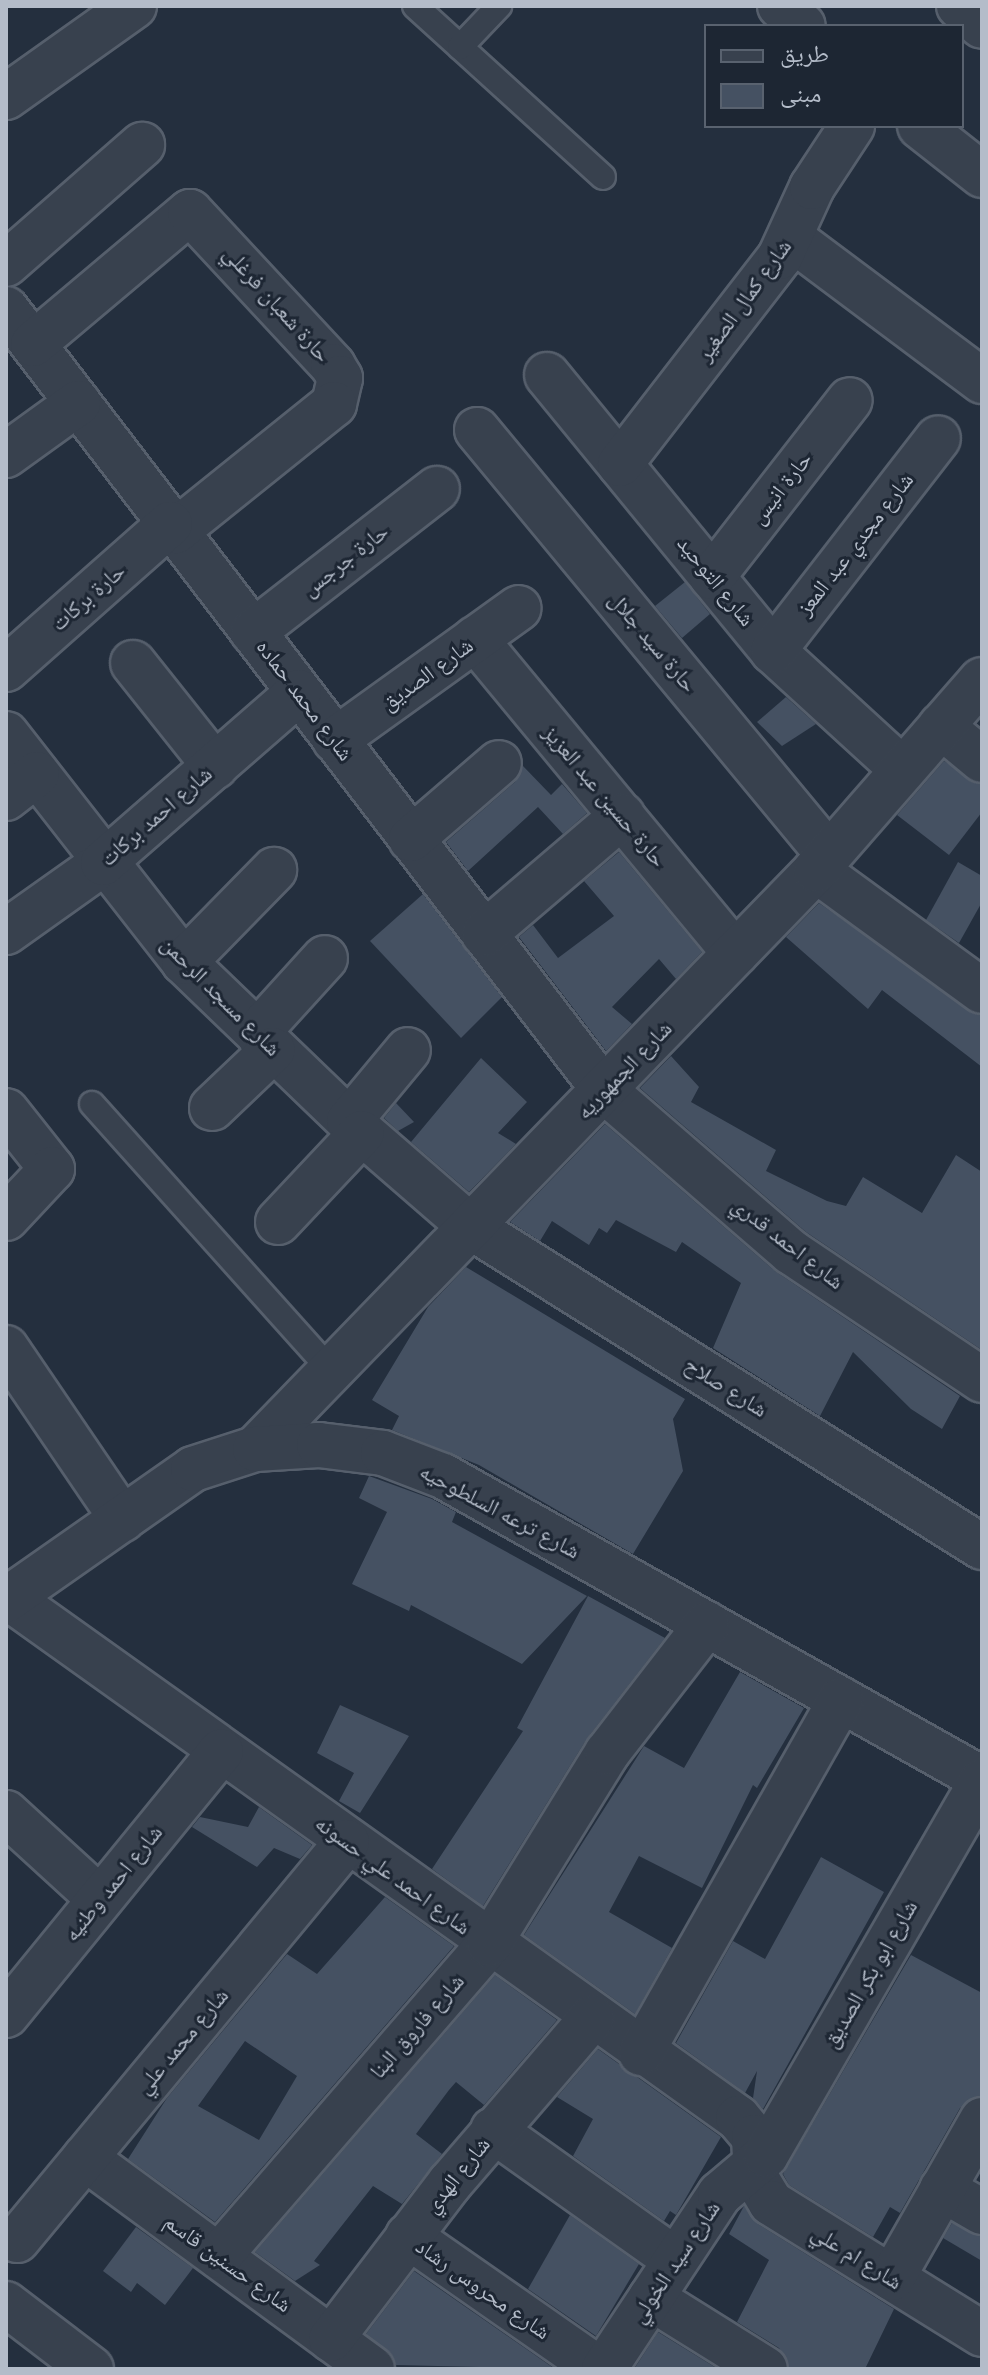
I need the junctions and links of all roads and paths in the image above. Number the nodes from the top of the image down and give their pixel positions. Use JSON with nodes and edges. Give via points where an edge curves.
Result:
{"nodes":[{"id":1,"x":415,"y":6,"type":"edge"},
{"id":2,"x":499,"y":6,"type":"edge"},
{"id":3,"x":780,"y":6,"type":"edge"},
{"id":4,"x":959,"y":6,"type":"edge"},
{"id":5,"x":121,"y":9,"type":"edge"},
{"id":6,"x":801,"y":24,"type":"edge"},
{"id":7,"x":982,"y":26,"type":"edge"},
{"id":8,"x":460,"y":47,"type":"junction"},
{"id":9,"x":6,"y":97,"type":"edge"},
{"id":10,"x":851,"y":128,"type":"edge"},
{"id":11,"x":923,"y":128,"type":"edge"},
{"id":12,"x":142,"y":145,"type":"dead end"},
{"id":13,"x":980,"y":169,"type":"edge"},
{"id":14,"x":603,"y":177,"type":"dead end"},
{"id":15,"x":791,"y":238,"type":"junction"},
{"id":16,"x":6,"y":264,"type":"edge"},
{"id":17,"x":6,"y":309,"type":"edge"},
{"id":18,"x":33,"y":344,"type":"junction"},
{"id":19,"x":547,"y":375,"type":"dead end"},
{"id":20,"x":982,"y":381,"type":"edge"},
{"id":21,"x":850,"y":400,"type":"dead end"},
{"id":22,"x":78,"y":403,"type":"junction"},
{"id":23,"x":477,"y":430,"type":"dead end"},
{"id":24,"x":938,"y":438,"type":"dead end"},
{"id":25,"x":6,"y":455,"type":"edge"},
{"id":26,"x":620,"y":464,"type":"junction"},
{"id":27,"x":437,"y":489,"type":"dead end"},
{"id":28,"x":173,"y":528,"type":"junction"},
{"id":29,"x":712,"y":577,"type":"junction"},
{"id":30,"x":519,"y":608,"type":"dead end"},
{"id":31,"x":253,"y":632,"type":"junction"},
{"id":32,"x":475,"y":639,"type":"junction"},
{"id":33,"x":773,"y":651,"type":"junction"},
{"id":34,"x":133,"y":663,"type":"dead end"},
{"id":35,"x":6,"y":669,"type":"edge"},
{"id":36,"x":982,"y":680,"type":"edge"},
{"id":37,"x":299,"y":692,"type":"junction"},
{"id":38,"x":941,"y":726,"type":"junction"},
{"id":39,"x":6,"y":734,"type":"edge"},
{"id":40,"x":335,"y":740,"type":"junction"},
{"id":41,"x":982,"y":760,"type":"edge"},
{"id":42,"x":499,"y":763,"type":"dead end"},
{"id":43,"x":215,"y":766,"type":"junction"},
{"id":44,"x":903,"y":770,"type":"junction"},
{"id":45,"x":21,"y":786,"type":"edge"},
{"id":46,"x":622,"y":816,"type":"junction"},
{"id":47,"x":411,"y":839,"type":"junction"},
{"id":48,"x":822,"y":862,"type":"junction"},
{"id":49,"x":103,"y":863,"type":"junction"},
{"id":50,"x":274,"y":870,"type":"dead end"},
{"id":51,"x":6,"y":932,"type":"edge"},
{"id":52,"x":484,"y":934,"type":"junction"},
{"id":53,"x":735,"y":953,"type":"junction"},
{"id":54,"x":325,"y":958,"type":"dead end"},
{"id":55,"x":184,"y":962,"type":"junction"},
{"id":56,"x":982,"y":991,"type":"edge"},
{"id":57,"x":267,"y":1044,"type":"junction"},
{"id":58,"x":408,"y":1050,"type":"dead end"},
{"id":59,"x":605,"y":1091,"type":"junction"},
{"id":60,"x":92,"y":1104,"type":"dead end"},
{"id":61,"x":212,"y":1108,"type":"dead end"},
{"id":62,"x":6,"y":1111,"type":"edge"},
{"id":63,"x":356,"y":1127,"type":"junction"},
{"id":64,"x":6,"y":1218,"type":"edge"},
{"id":65,"x":278,"y":1222,"type":"dead end"},
{"id":66,"x":471,"y":1227,"type":"junction"},
{"id":67,"x":6,"y":1348,"type":"edge"},
{"id":68,"x":331,"y":1370,"type":"junction"},
{"id":69,"x":982,"y":1380,"type":"edge"},
{"id":70,"x":255,"y":1449,"type":"junction"},
{"id":71,"x":122,"y":1519,"type":"junction"},
{"id":72,"x":982,"y":1547,"type":"edge"},
{"id":73,"x":7,"y":1599,"type":"edge"},
{"id":74,"x":707,"y":1624,"type":"junction"},
{"id":75,"x":841,"y":1700,"type":"junction"},
{"id":76,"x":221,"y":1751,"type":"junction"},
{"id":77,"x":982,"y":1780,"type":"edge"},
{"id":78,"x":6,"y":1813,"type":"edge"},
{"id":79,"x":347,"y":1842,"type":"junction"},
{"id":80,"x":100,"y":1899,"type":"junction"},
{"id":81,"x":489,"y":1944,"type":"junction"},
{"id":82,"x":10,"y":2001,"type":"edge"},
{"id":83,"x":592,"y":2018,"type":"junction"},
{"id":84,"x":641,"y":2053,"type":"junction"},
{"id":85,"x":982,"y":2120,"type":"edge"},
{"id":86,"x":493,"y":2130,"type":"junction"},
{"id":87,"x":85,"y":2158,"type":"junction"},
{"id":88,"x":754,"y":2163,"type":"junction"},
{"id":89,"x":942,"y":2189,"type":"junction"},
{"id":90,"x":982,"y":2212,"type":"edge"},
{"id":91,"x":408,"y":2236,"type":"junction"},
{"id":92,"x":17,"y":2240,"type":"dead end"},
{"id":93,"x":219,"y":2256,"type":"junction"},
{"id":94,"x":676,"y":2260,"type":"junction"},
{"id":95,"x":892,"y":2278,"type":"junction"},
{"id":96,"x":651,"y":2298,"type":"junction"},
{"id":97,"x":6,"y":2304,"type":"edge"},
{"id":98,"x":982,"y":2334,"type":"edge"},
{"id":99,"x":331,"y":2339,"type":"junction"},
{"id":100,"x":69,"y":2363,"type":"edge"},
{"id":101,"x":372,"y":2369,"type":"edge"},
{"id":102,"x":601,"y":2369,"type":"edge"},
{"id":103,"x":765,"y":2369,"type":"edge"}],
"edges":[{"from":1,"to":8,"type":"lane"},
{"from":2,"to":8,"type":"lane"},
{"from":3,"to":6,"type":"street"},
{"from":4,"to":7,"type":"street"},
{"from":5,"to":9,"type":"street"},
{"from":8,"to":14,"type":"lane"},
{"from":10,"to":15,"type":"street","name":"شارع كمال الصغير","via":[[812,187]]},
{"from":11,"to":13,"type":"street"},
{"from":12,"to":16,"type":"street"},
{"from":15,"to":20,"type":"street"},
{"from":15,"to":26,"type":"street","name":"شارع كمال الصغير"},
{"from":17,"to":18,"type":"street","name":"شارع محمد حماده"},
{"from":18,"to":22,"type":"street","name":"شارع محمد حماده"},
{"from":18,"to":28,"type":"street","name":"حارة شعبان فرغلي","via":[[181,214],[199,216],[333,366],[340,392],[334,404]]},
{"from":19,"to":26,"type":"street","name":"شارع التوحيد"},
{"from":21,"to":29,"type":"street","name":"حارة انيس"},
{"from":22,"to":25,"type":"street"},
{"from":22,"to":28,"type":"street","name":"شارع محمد حماده"},
{"from":23,"to":48,"type":"street","name":"حارة سيد جلال"},
{"from":24,"to":33,"type":"street","name":"شارع مجدي عبد المعز"},
{"from":26,"to":29,"type":"street","name":"شارع التوحيد"},
{"from":27,"to":31,"type":"street","name":"حارة جرجس"},
{"from":28,"to":31,"type":"street","name":"شارع محمد حماده"},
{"from":28,"to":35,"type":"street","name":"حارة بركات"},
{"from":29,"to":33,"type":"street","name":"شارع التوحيد"},
{"from":30,"to":32,"type":"street","name":"شارع الصديق"},
{"from":31,"to":37,"type":"street","name":"شارع محمد حماده"},
{"from":32,"to":40,"type":"street","name":"شارع الصديق"},
{"from":32,"to":46,"type":"street","name":"حارة حسين عبد العزيز"},
{"from":33,"to":44,"type":"street","name":"شارع التوحيد"},
{"from":34,"to":43,"type":"street"},
{"from":36,"to":38,"type":"street","name":"شارع الجمهوريه"},
{"from":37,"to":40,"type":"street","name":"شارع محمد حماده"},
{"from":37,"to":43,"type":"street","name":"شارع احمد بركات"},
{"from":38,"to":41,"type":"street"},
{"from":38,"to":44,"type":"street","name":"شارع الجمهوريه"},
{"from":39,"to":45,"type":"street","name":"شارع مسجد الرحمن"},
{"from":40,"to":47,"type":"street","name":"شارع محمد حماده"},
{"from":42,"to":47,"type":"street"},
{"from":43,"to":49,"type":"street","name":"شارع احمد بركات"},
{"from":44,"to":48,"type":"street","name":"شارع الجمهوريه"},
{"from":45,"to":49,"type":"street","name":"شارع مسجد الرحمن"},
{"from":46,"to":52,"type":"street"},
{"from":46,"to":53,"type":"street","name":"حارة حسين عبد العزيز"},
{"from":47,"to":52,"type":"street","name":"شارع محمد حماده"},
{"from":48,"to":53,"type":"street","name":"شارع الجمهوريه"},
{"from":48,"to":56,"type":"street","name":"حارة سيد جلال"},
{"from":49,"to":51,"type":"street","name":"شارع احمد بركات"},
{"from":49,"to":55,"type":"street","name":"شارع مسجد الرحمن"},
{"from":50,"to":55,"type":"street"},
{"from":52,"to":59,"type":"street","name":"شارع محمد حماده"},
{"from":53,"to":59,"type":"street","name":"شارع الجمهوريه"},
{"from":54,"to":57,"type":"street","via":[[265,1024]]},
{"from":55,"to":57,"type":"street","name":"شارع مسجد الرحمن"},
{"from":57,"to":61,"type":"street"},
{"from":57,"to":63,"type":"street","name":"شارع مسجد الرحمن"},
{"from":58,"to":63,"type":"street"},
{"from":59,"to":66,"type":"street","name":"شارع الجمهوريه"},
{"from":59,"to":69,"type":"street","name":"شارع احمد قدري","via":[[791,1252]]},
{"from":60,"to":68,"type":"lane"},
{"from":62,"to":64,"type":"street","via":[[52,1169]]},
{"from":63,"to":65,"type":"street"},
{"from":63,"to":66,"type":"street","name":"شارع مسجد الرحمن"},
{"from":66,"to":68,"type":"street","name":"شارع الجمهوريه"},
{"from":66,"to":72,"type":"street","name":"شارع صلاح"},
{"from":67,"to":71,"type":"street"},
{"from":68,"to":70,"type":"street","name":"شارع الجمهوريه"},
{"from":70,"to":71,"type":"street","name":"شارع ترعه السلطوحيه","via":[[193,1469]]},
{"from":70,"to":74,"type":"street","name":"شارع ترعه السلطوحيه","via":[[319,1445],[370,1452],[443,1476]]},
{"from":71,"to":73,"type":"street","name":"شارع ترعه السلطوحيه"},
{"from":73,"to":76,"type":"street","name":"شارع احمد علي حسونه"},
{"from":74,"to":75,"type":"street","name":"شارع ترعه السلطوحيه"},
{"from":74,"to":81,"type":"street","name":"شارع فاروق البنا","via":[[607,1753]]},
{"from":75,"to":77,"type":"street","name":"شارع ترعه السلطوحيه"},
{"from":75,"to":84,"type":"street"},
{"from":76,"to":79,"type":"street","name":"شارع احمد علي حسونه"},
{"from":76,"to":80,"type":"street","name":"شارع احمد وطنيه"},
{"from":77,"to":88,"type":"street","name":"شارع ابو بكر الصديق","via":[[766,2155]]},
{"from":78,"to":80,"type":"street"},
{"from":79,"to":81,"type":"street","name":"شارع احمد علي حسونه"},
{"from":79,"to":87,"type":"street","name":"شارع محمد علي"},
{"from":80,"to":82,"type":"street","name":"شارع احمد وطنيه"},
{"from":81,"to":83,"type":"street","name":"شارع احمد علي حسونه"},
{"from":81,"to":93,"type":"street","name":"شارع فاروق البنا"},
{"from":83,"to":84,"type":"street","name":"شارع احمد علي حسونه"},
{"from":83,"to":86,"type":"street","name":"شارع الهدي"},
{"from":84,"to":88,"type":"street","name":"شارع احمد علي حسونه","via":[[748,2126],[758,2150]]},
{"from":85,"to":89,"type":"street"},
{"from":86,"to":91,"type":"street","name":"شارع الهدي"},
{"from":86,"to":94,"type":"street"},
{"from":87,"to":92,"type":"street","name":"شارع محمد علي"},
{"from":87,"to":93,"type":"street","name":"شارع حسنين قاسم"},
{"from":88,"to":94,"type":"street","name":"شارع سيد الخولي","via":[[720,2194]]},
{"from":88,"to":95,"type":"street","name":"شارع ام علي","via":[[771,2203]]},
{"from":89,"to":90,"type":"street"},
{"from":89,"to":95,"type":"street"},
{"from":91,"to":99,"type":"street","name":"شارع الهدي"},
{"from":91,"to":102,"type":"street","name":"شارع محروس رشاد"},
{"from":93,"to":99,"type":"street","name":"شارع حسنين قاسم"},
{"from":94,"to":96,"type":"street","name":"شارع سيد الخولي"},
{"from":95,"to":98,"type":"street","name":"شارع ام علي"},
{"from":96,"to":102,"type":"street","name":"شارع سيد الخولي"},
{"from":96,"to":103,"type":"street"},
{"from":97,"to":100,"type":"street"},
{"from":99,"to":101,"type":"street","name":"شارع حسنين قاسم"}]}
